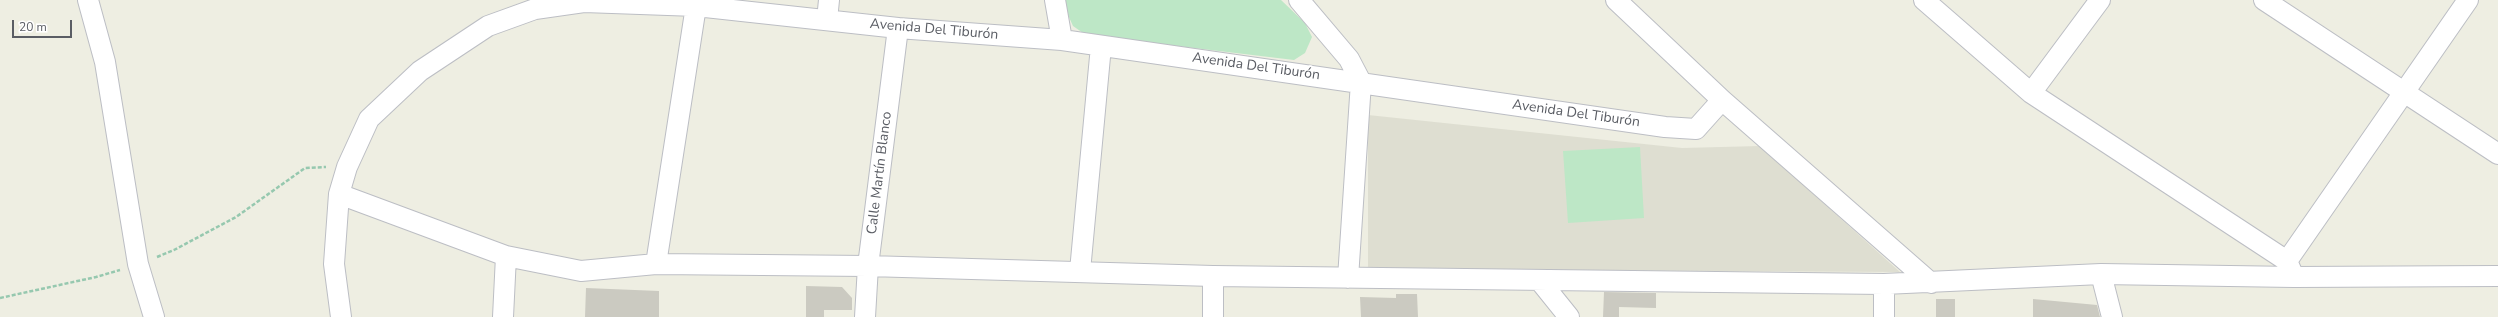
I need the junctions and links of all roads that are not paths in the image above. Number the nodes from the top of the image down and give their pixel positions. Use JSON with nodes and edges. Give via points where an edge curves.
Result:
{"nodes":[{"id":1,"x":88,"y":0,"type":"edge"},
{"id":2,"x":829,"y":0,"type":"edge"},
{"id":3,"x":1055,"y":0,"type":"edge"},
{"id":4,"x":1299,"y":0,"type":"edge"},
{"id":5,"x":1616,"y":0,"type":"edge"},
{"id":6,"x":1924,"y":0,"type":"edge"},
{"id":7,"x":2100,"y":0,"type":"edge"},
{"id":8,"x":2264,"y":0,"type":"edge"},
{"id":9,"x":2468,"y":0,"type":"edge"},
{"id":10,"x":696,"y":6,"type":"junction"},
{"id":11,"x":827,"y":20,"type":"junction"},
{"id":12,"x":898,"y":28,"type":"junction"},
{"id":13,"x":1062,"y":40,"type":"junction"},
{"id":14,"x":1101,"y":46,"type":"junction"},
{"id":15,"x":1361,"y":82,"type":"junction"},
{"id":16,"x":2031,"y":93,"type":"junction"},
{"id":17,"x":2403,"y":93,"type":"junction"},
{"id":18,"x":1722,"y":100,"type":"junction"},
{"id":19,"x":2498,"y":154,"type":"edge"},
{"id":20,"x":339,"y":194,"type":"junction"},
{"id":21,"x":506,"y":256,"type":"junction"},
{"id":22,"x":656,"y":264,"type":"junction"},
{"id":23,"x":868,"y":266,"type":"junction"},
{"id":24,"x":2291,"y":269,"type":"junction"},
{"id":25,"x":1080,"y":271,"type":"junction"},
{"id":26,"x":2101,"y":274,"type":"junction"},
{"id":27,"x":1213,"y":276,"type":"junction"},
{"id":28,"x":2498,"y":276,"type":"edge"},
{"id":29,"x":1348,"y":278,"type":"junction"},
{"id":30,"x":1540,"y":281,"type":"junction"},
{"id":31,"x":1931,"y":283,"type":"junction"},
{"id":32,"x":1884,"y":284,"type":"junction"},
{"id":33,"x":154,"y":317,"type":"edge"},
{"id":34,"x":341,"y":317,"type":"edge"},
{"id":35,"x":503,"y":317,"type":"edge"},
{"id":36,"x":866,"y":317,"type":"edge"},
{"id":37,"x":1213,"y":317,"type":"edge"},
{"id":38,"x":1568,"y":317,"type":"edge"},
{"id":39,"x":1884,"y":317,"type":"edge"},
{"id":40,"x":2112,"y":317,"type":"edge"}],
"edges":[{"from":1,"to":33,"type":"street","via":[[105,62],[138,264]]},
{"from":2,"to":11,"type":"street"},
{"from":3,"to":13,"type":"street"},
{"from":4,"to":15,"type":"street","via":[[1349,59]]},
{"from":5,"to":18,"type":"street"},
{"from":6,"to":16,"type":"street"},
{"from":7,"to":16,"type":"street"},
{"from":8,"to":17,"type":"street"},
{"from":9,"to":17,"type":"street"},
{"from":10,"to":11,"type":"street","name":"Avenida Del Tiburón"},
{"from":10,"to":20,"type":"street","name":"Avenida Del Tiburón","via":[[584,2],[535,9],[488,26],[420,71],[369,119],[347,166]]},
{"from":10,"to":22,"type":"street"},
{"from":11,"to":12,"type":"street","name":"Avenida Del Tiburón"},
{"from":12,"to":13,"type":"street","name":"Avenida Del Tiburón"},
{"from":12,"to":23,"type":"street","name":"Calle Martín Blanco"},
{"from":13,"to":14,"type":"street","name":"Avenida Del Tiburón"},
{"from":14,"to":15,"type":"street","name":"Avenida Del Tiburón"},
{"from":14,"to":25,"type":"street"},
{"from":15,"to":18,"type":"street","name":"Avenida Del Tiburón","via":[[1672,128],[1696,129]]},
{"from":15,"to":29,"type":"street"},
{"from":16,"to":24,"type":"street"},
{"from":17,"to":19,"type":"street"},
{"from":17,"to":24,"type":"street"},
{"from":18,"to":31,"type":"street"},
{"from":20,"to":21,"type":"street"},
{"from":20,"to":34,"type":"street","name":"Avenida Del Tiburón","via":[[334,264]]},
{"from":21,"to":22,"type":"street","via":[[581,271]]},
{"from":21,"to":35,"type":"street"},
{"from":22,"to":23,"type":"street"},
{"from":23,"to":25,"type":"street"},
{"from":23,"to":36,"type":"street","name":"Calle Martín Blanco"},
{"from":24,"to":26,"type":"street"},
{"from":24,"to":28,"type":"street"},
{"from":25,"to":27,"type":"street"},
{"from":26,"to":31,"type":"street"},
{"from":26,"to":40,"type":"street"},
{"from":27,"to":29,"type":"street"},
{"from":27,"to":37,"type":"street"},
{"from":29,"to":30,"type":"street"},
{"from":30,"to":32,"type":"street"},
{"from":30,"to":38,"type":"street"},
{"from":31,"to":32,"type":"street"},
{"from":32,"to":39,"type":"street"}]}
